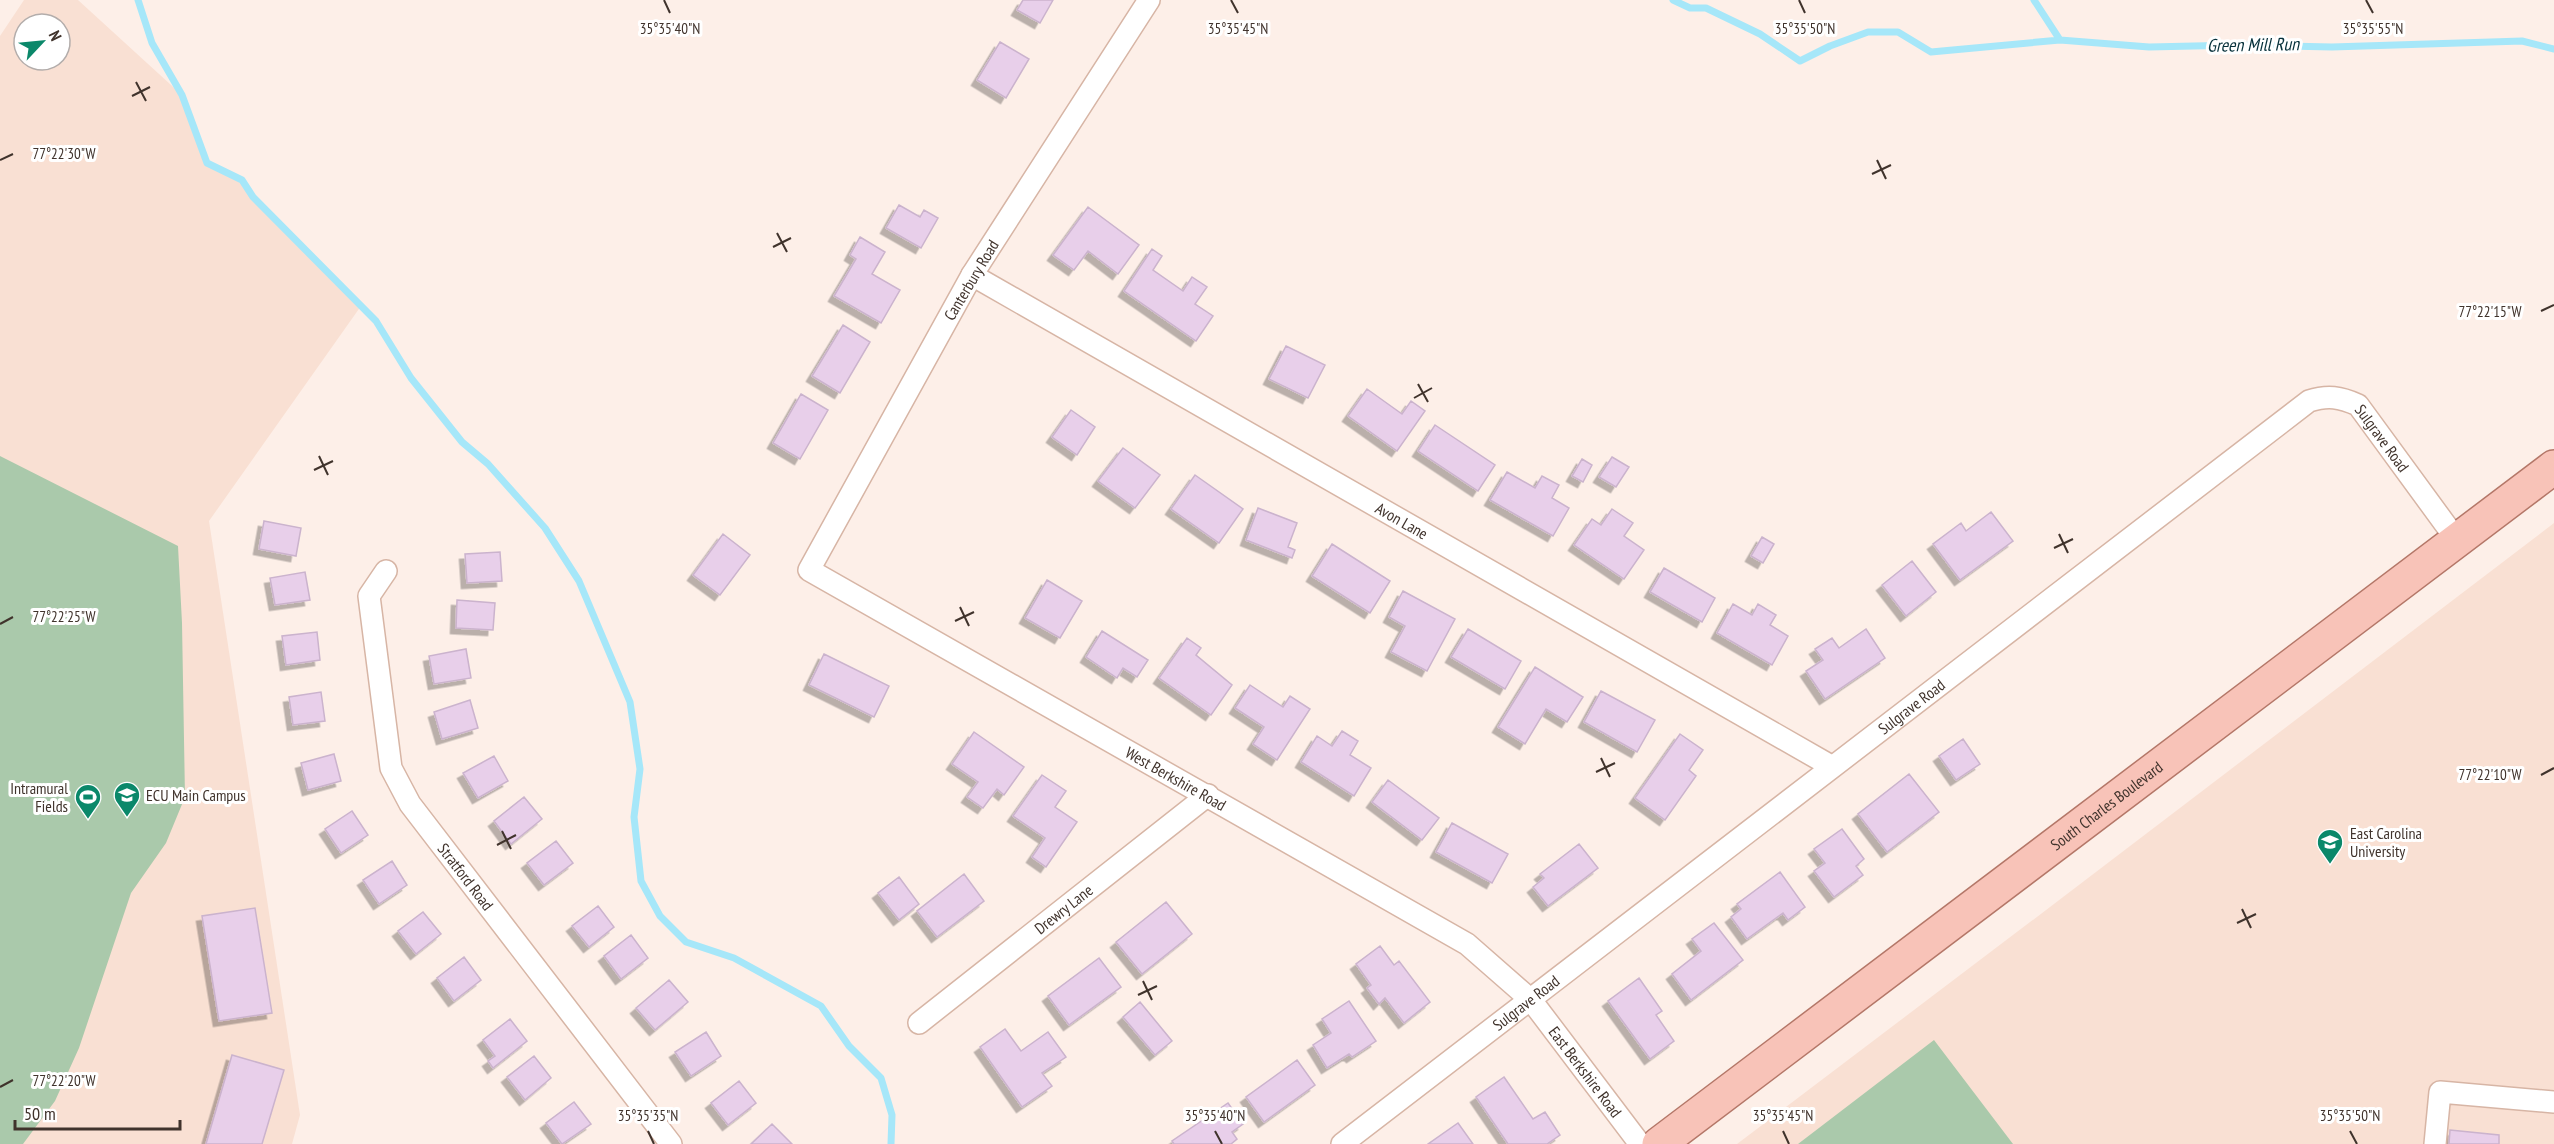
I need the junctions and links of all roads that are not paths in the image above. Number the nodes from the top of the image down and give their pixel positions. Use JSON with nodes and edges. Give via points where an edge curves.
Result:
{"nodes":[{"id":1,"x":1149,"y":0,"type":"edge"},
{"id":2,"x":972,"y":275,"type":"junction"},
{"id":3,"x":2554,"y":467,"type":"edge"},
{"id":4,"x":2456,"y":539,"type":"junction"},
{"id":5,"x":809,"y":570,"type":"joint"},
{"id":6,"x":386,"y":571,"type":"dead end"},
{"id":7,"x":1831,"y":766,"type":"junction"},
{"id":8,"x":1208,"y":795,"type":"junction"},
{"id":9,"x":1531,"y":1000,"type":"junction"},
{"id":10,"x":919,"y":1023,"type":"dead end"},
{"id":11,"x":2554,"y":1102,"type":"edge"},
{"id":12,"x":671,"y":1144,"type":"edge"},
{"id":13,"x":1342,"y":1144,"type":"edge"},
{"id":14,"x":1640,"y":1144,"type":"edge"},
{"id":15,"x":1659,"y":1144,"type":"edge"},
{"id":16,"x":2435,"y":1144,"type":"edge"}],
"edges":[{"from":1,"to":2,"type":"street","name":"Canterbury Road"},
{"from":2,"to":5,"type":"street","name":"Canterbury Road"},
{"from":2,"to":7,"type":"street","name":"Avon Lane"},
{"from":3,"to":4,"type":"main road","name":"South Charles Boulevard"},
{"from":4,"to":7,"type":"street","name":"Sulgrave Road","via":[[2358,405],[2340,397],[2309,401]]},
{"from":4,"to":15,"type":"main road","name":"South Charles Boulevard"},
{"from":5,"to":8,"type":"street","name":"West Berkshire Road"},
{"from":6,"to":12,"type":"street","name":"Stratford Road","via":[[369,596],[391,768],[410,804]]},
{"from":7,"to":9,"type":"street","name":"Sulgrave Road"},
{"from":8,"to":9,"type":"street","name":"West Berkshire Road","via":[[1467,944]]},
{"from":8,"to":10,"type":"street","name":"Drewry Lane"},
{"from":9,"to":13,"type":"street","name":"Sulgrave Road"},
{"from":9,"to":14,"type":"street","name":"East Berkshire Road"},
{"from":11,"to":16,"type":"street","via":[[2440,1092]]}]}
